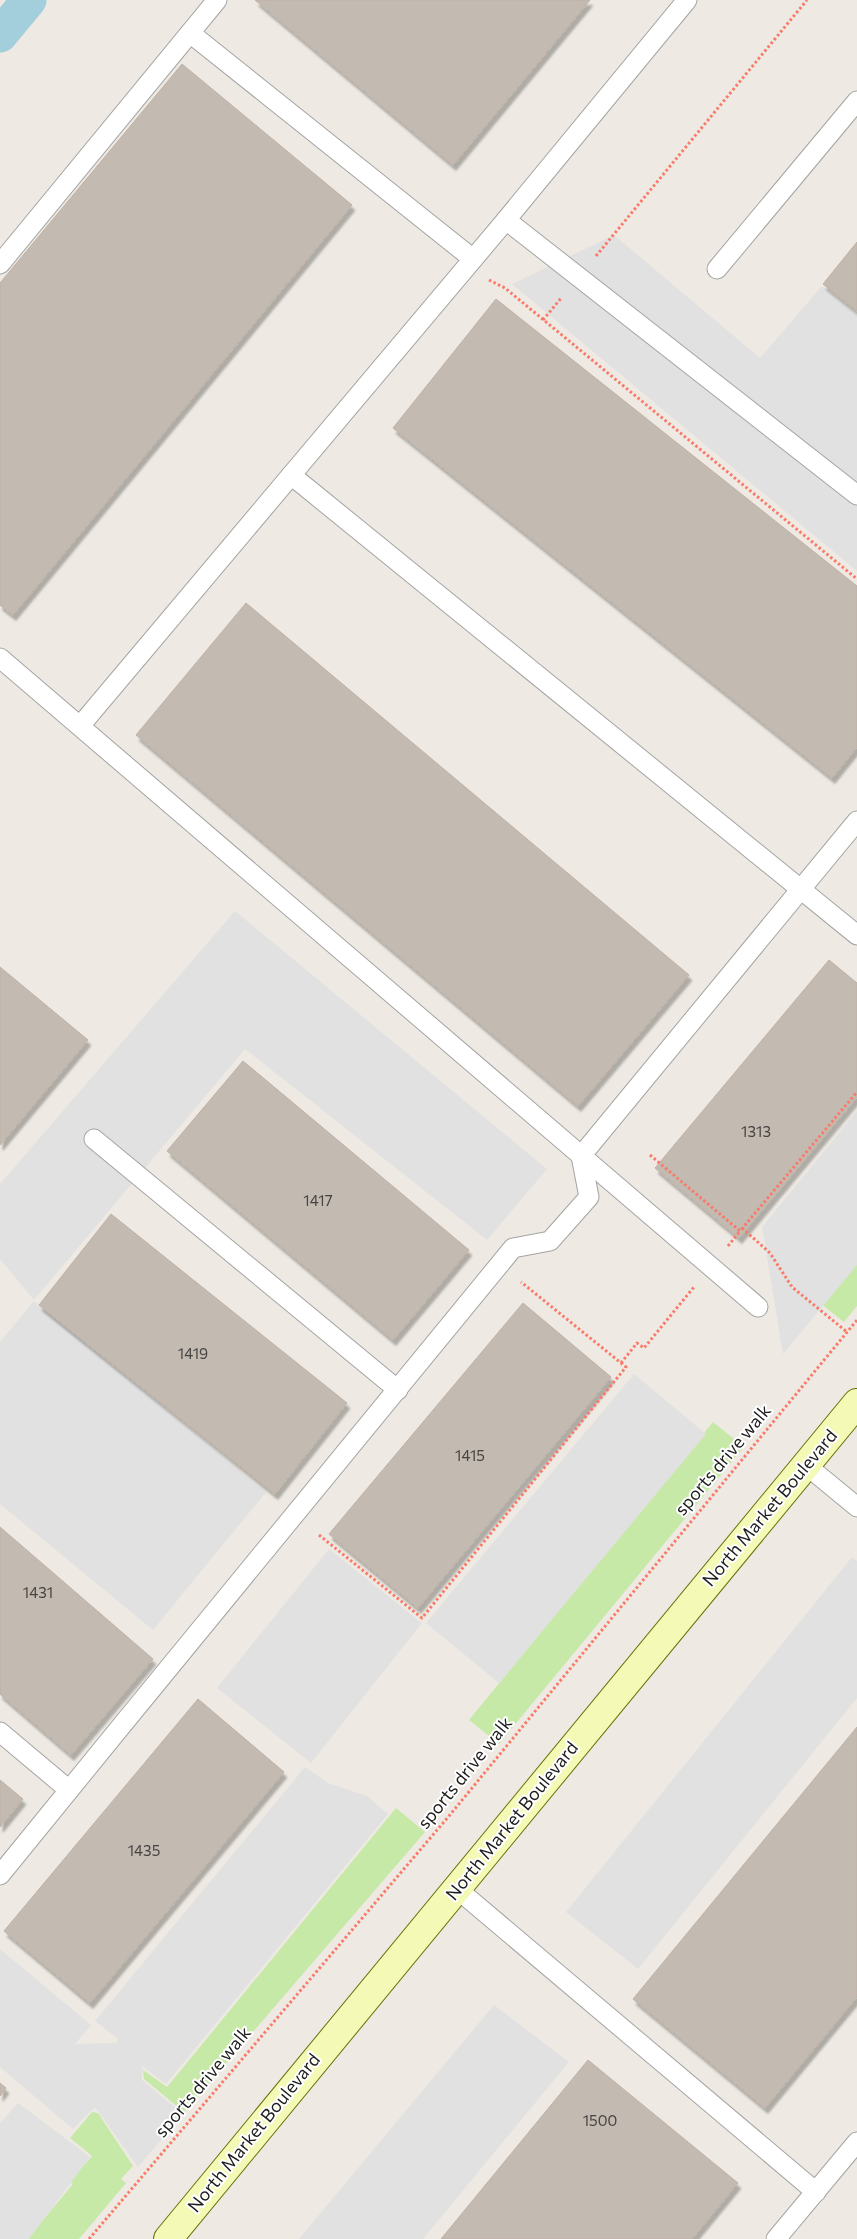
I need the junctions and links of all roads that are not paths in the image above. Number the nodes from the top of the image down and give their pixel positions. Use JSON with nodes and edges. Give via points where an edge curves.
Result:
{"nodes":[{"id":1,"x":217,"y":0,"type":"edge"},
{"id":2,"x":688,"y":0,"type":"edge"},
{"id":3,"x":190,"y":32,"type":"junction"},
{"id":4,"x":857,"y":101,"type":"edge"},
{"id":5,"x":506,"y":220,"type":"junction"},
{"id":6,"x":470,"y":263,"type":"junction"},
{"id":7,"x":0,"y":264,"type":"edge"},
{"id":8,"x":717,"y":269,"type":"dead end"},
{"id":9,"x":291,"y":475,"type":"junction"},
{"id":10,"x":857,"y":495,"type":"edge"},
{"id":11,"x":0,"y":658,"type":"edge"},
{"id":12,"x":80,"y":726,"type":"junction"},
{"id":13,"x":857,"y":821,"type":"edge"},
{"id":14,"x":800,"y":889,"type":"junction"},
{"id":15,"x":857,"y":936,"type":"edge"},
{"id":16,"x":94,"y":1139,"type":"dead end"},
{"id":17,"x":581,"y":1156,"type":"junction"},
{"id":18,"x":758,"y":1307,"type":"dead end"},
{"id":19,"x":398,"y":1390,"type":"junction"},
{"id":20,"x":857,"y":1403,"type":"edge"},
{"id":21,"x":806,"y":1464,"type":"junction"},
{"id":22,"x":857,"y":1507,"type":"edge"},
{"id":23,"x":0,"y":1732,"type":"edge"},
{"id":24,"x":69,"y":1790,"type":"junction"},
{"id":25,"x":0,"y":1875,"type":"edge"},
{"id":26,"x":456,"y":1888,"type":"junction"},
{"id":27,"x":857,"y":2142,"type":"edge"},
{"id":28,"x":816,"y":2192,"type":"junction"},
{"id":29,"x":168,"y":2239,"type":"edge"},
{"id":30,"x":776,"y":2239,"type":"edge"}],
"edges":[{"from":1,"to":3,"type":"lane"},
{"from":2,"to":5,"type":"lane"},
{"from":3,"to":6,"type":"lane"},
{"from":3,"to":7,"type":"lane"},
{"from":4,"to":8,"type":"lane"},
{"from":5,"to":6,"type":"lane"},
{"from":5,"to":10,"type":"lane"},
{"from":6,"to":9,"type":"lane"},
{"from":9,"to":12,"type":"lane"},
{"from":9,"to":14,"type":"lane"},
{"from":11,"to":12,"type":"lane"},
{"from":12,"to":17,"type":"lane"},
{"from":13,"to":14,"type":"lane"},
{"from":14,"to":15,"type":"lane"},
{"from":14,"to":17,"type":"lane"},
{"from":16,"to":19,"type":"lane"},
{"from":17,"to":18,"type":"lane"},
{"from":17,"to":19,"type":"lane","via":[[589,1196],[550,1241],[513,1248]]},
{"from":19,"to":24,"type":"lane"},
{"from":20,"to":21,"type":"main road","name":"North Market Boulevard"},
{"from":21,"to":22,"type":"lane"},
{"from":21,"to":26,"type":"main road","name":"North Market Boulevard"},
{"from":23,"to":24,"type":"lane"},
{"from":24,"to":25,"type":"lane"},
{"from":26,"to":28,"type":"lane"},
{"from":26,"to":29,"type":"main road","name":"North Market Boulevard"},
{"from":27,"to":28,"type":"lane"},
{"from":28,"to":30,"type":"lane"}]}
